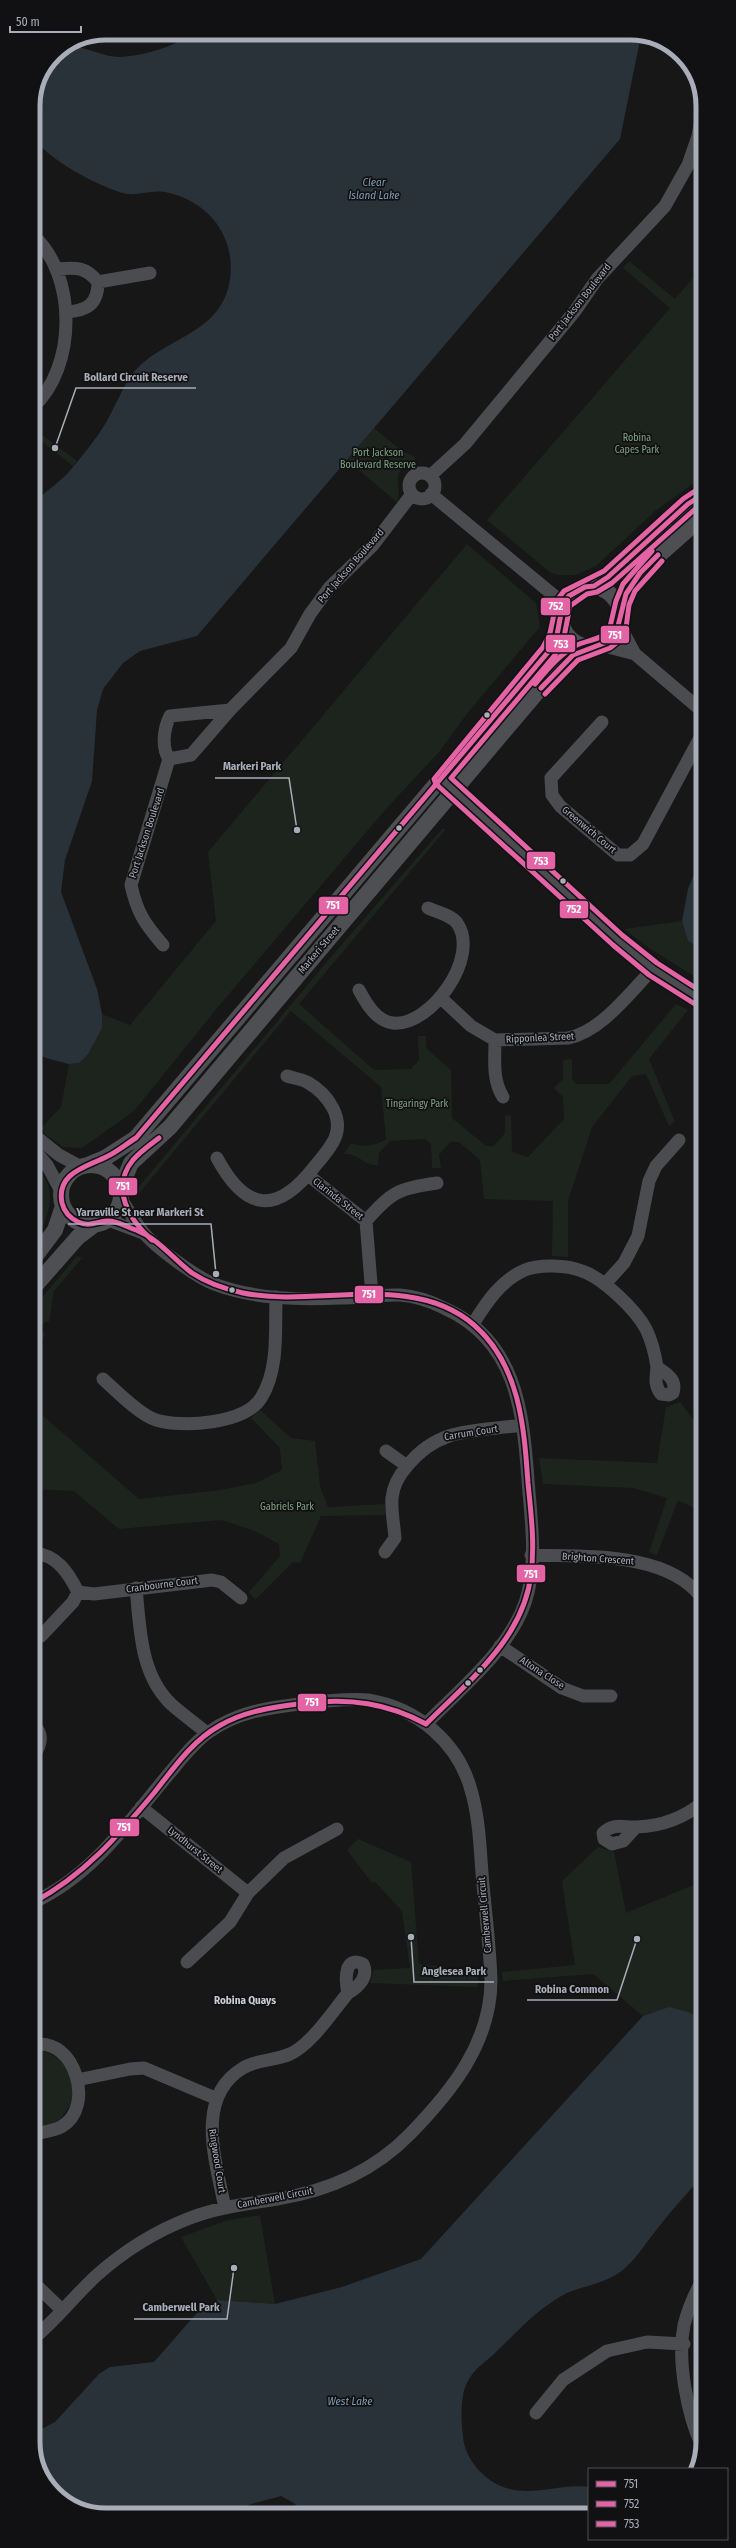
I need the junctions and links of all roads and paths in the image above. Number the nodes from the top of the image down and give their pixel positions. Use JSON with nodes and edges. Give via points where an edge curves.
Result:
{"nodes":[{"id":1,"x":696,"y":142,"type":"edge"},
{"id":2,"x":40,"y":241,"type":"edge"},
{"id":3,"x":58,"y":269,"type":"junction"},
{"id":4,"x":150,"y":273,"type":"dead end"},
{"id":5,"x":98,"y":282,"type":"junction"},
{"id":6,"x":66,"y":312,"type":"junction"},
{"id":7,"x":40,"y":401,"type":"edge"},
{"id":8,"x":430,"y":476,"type":"junction"},
{"id":9,"x":412,"y":494,"type":"junction"},
{"id":10,"x":431,"y":494,"type":"junction"},
{"id":11,"x":696,"y":499,"type":"edge"},
{"id":12,"x":696,"y":522,"type":"edge"},
{"id":13,"x":594,"y":586,"type":"junction"},
{"id":14,"x":563,"y":603,"type":"junction"},
{"id":15,"x":620,"y":618,"type":"junction"},
{"id":16,"x":560,"y":620,"type":"junction"},
{"id":17,"x":595,"y":646,"type":"junction"},
{"id":18,"x":635,"y":654,"type":"junction"},
{"id":19,"x":696,"y":706,"type":"edge"},
{"id":20,"x":230,"y":710,"type":"junction"},
{"id":21,"x":602,"y":722,"type":"dead end"},
{"id":22,"x":696,"y":745,"type":"edge"},
{"id":23,"x":169,"y":759,"type":"junction"},
{"id":24,"x":441,"y":779,"type":"junction"},
{"id":25,"x":454,"y":790,"type":"junction"},
{"id":26,"x":428,"y":908,"type":"dead end"},
{"id":27,"x":163,"y":945,"type":"dead end"},
{"id":28,"x":653,"y":969,"type":"junction"},
{"id":29,"x":359,"y":990,"type":"dead end"},
{"id":30,"x":696,"y":996,"type":"edge"},
{"id":31,"x":440,"y":997,"type":"junction"},
{"id":32,"x":495,"y":1040,"type":"junction"},
{"id":33,"x":287,"y":1076,"type":"dead end"},
{"id":34,"x":503,"y":1097,"type":"dead end"},
{"id":35,"x":40,"y":1140,"type":"edge"},
{"id":36,"x":679,"y":1140,"type":"dead end"},
{"id":37,"x":40,"y":1157,"type":"edge"},
{"id":38,"x":217,"y":1158,"type":"dead end"},
{"id":39,"x":84,"y":1166,"type":"junction"},
{"id":40,"x":308,"y":1175,"type":"junction"},
{"id":41,"x":437,"y":1183,"type":"dead end"},
{"id":42,"x":121,"y":1193,"type":"junction"},
{"id":43,"x":62,"y":1199,"type":"junction"},
{"id":44,"x":366,"y":1221,"type":"junction"},
{"id":45,"x":101,"y":1223,"type":"junction"},
{"id":46,"x":143,"y":1233,"type":"junction"},
{"id":47,"x":40,"y":1250,"type":"edge"},
{"id":48,"x":40,"y":1280,"type":"edge"},
{"id":49,"x":605,"y":1284,"type":"junction"},
{"id":50,"x":372,"y":1296,"type":"junction"},
{"id":51,"x":276,"y":1297,"type":"junction"},
{"id":52,"x":473,"y":1324,"type":"junction"},
{"id":53,"x":657,"y":1367,"type":"dead end"},
{"id":54,"x":103,"y":1379,"type":"dead end"},
{"id":55,"x":522,"y":1425,"type":"junction"},
{"id":56,"x":386,"y":1451,"type":"dead end"},
{"id":57,"x":407,"y":1466,"type":"junction"},
{"id":58,"x":385,"y":1552,"type":"dead end"},
{"id":59,"x":40,"y":1555,"type":"edge"},
{"id":60,"x":531,"y":1555,"type":"junction"},
{"id":61,"x":136,"y":1588,"type":"junction"},
{"id":62,"x":696,"y":1589,"type":"edge"},
{"id":63,"x":78,"y":1592,"type":"junction"},
{"id":64,"x":241,"y":1598,"type":"dead end"},
{"id":65,"x":41,"y":1636,"type":"dead end"},
{"id":66,"x":500,"y":1646,"type":"junction"},
{"id":67,"x":611,"y":1696,"type":"dead end"},
{"id":68,"x":426,"y":1724,"type":"junction"},
{"id":69,"x":207,"y":1733,"type":"junction"},
{"id":70,"x":40,"y":1734,"type":"edge"},
{"id":71,"x":40,"y":1746,"type":"edge"},
{"id":72,"x":141,"y":1807,"type":"junction"},
{"id":73,"x":696,"y":1808,"type":"edge"},
{"id":74,"x":635,"y":1828,"type":"dead end"},
{"id":75,"x":337,"y":1829,"type":"dead end"},
{"id":76,"x":248,"y":1893,"type":"junction"},
{"id":77,"x":40,"y":1899,"type":"edge"},
{"id":78,"x":186,"y":1962,"type":"dead end"},
{"id":79,"x":348,"y":1993,"type":"dead end"},
{"id":80,"x":40,"y":2046,"type":"edge"},
{"id":81,"x":76,"y":2080,"type":"junction"},
{"id":82,"x":215,"y":2098,"type":"junction"},
{"id":83,"x":40,"y":2132,"type":"edge"},
{"id":84,"x":225,"y":2208,"type":"junction"},
{"id":85,"x":40,"y":2289,"type":"edge"},
{"id":86,"x":696,"y":2293,"type":"edge"},
{"id":87,"x":62,"y":2310,"type":"junction"},
{"id":88,"x":40,"y":2332,"type":"edge"},
{"id":89,"x":684,"y":2344,"type":"junction"},
{"id":90,"x":536,"y":2413,"type":"dead end"},
{"id":91,"x":696,"y":2419,"type":"edge"}],
"edges":[{"from":1,"to":8,"type":"street","name":"Port Jackson Boulevard","via":[[688,165],[665,206],[602,274],[575,312],[465,444]]},
{"from":2,"to":3,"type":"street"},
{"from":3,"to":5,"type":"street","via":[[79,267],[92,274]]},
{"from":3,"to":6,"type":"street"},
{"from":4,"to":5,"type":"street"},
{"from":5,"to":6,"type":"street","via":[[96,297],[90,304],[82,311]]},
{"from":6,"to":7,"type":"street","via":[[63,352],[45,397]]},
{"from":8,"to":9,"type":"street","via":[[422,473],[411,478],[409,486]]},
{"from":8,"to":10,"type":"street","via":[[434,487]]},
{"from":9,"to":10,"type":"street","via":[[421,499]]},
{"from":9,"to":20,"type":"street","name":"Port Jackson Boulevard","via":[[372,545],[329,588],[310,614],[291,648]]},
{"from":10,"to":14,"type":"street"},
{"from":11,"to":13,"type":"main road","via":[[608,577]]},
{"from":12,"to":15,"type":"main road","via":[[640,572],[628,591]]},
{"from":13,"to":14,"type":"main road","via":[[576,590]]},
{"from":13,"to":15,"type":"main road","via":[[611,594]]},
{"from":14,"to":16,"type":"main road"},
{"from":15,"to":17,"type":"main road","via":[[612,638]]},
{"from":15,"to":18,"type":"street"},
{"from":16,"to":17,"type":"main road","via":[[567,637],[574,643]]},
{"from":16,"to":24,"type":"main road","name":"Markeri Street","via":[[557,635],[549,651]]},
{"from":17,"to":18,"type":"street"},
{"from":17,"to":25,"type":"main road","name":"Markeri Street","via":[[571,656],[549,678]]},
{"from":18,"to":19,"type":"street"},
{"from":20,"to":23,"type":"street","name":"Port Jackson Boulevard","via":[[191,755]]},
{"from":20,"to":23,"type":"street","name":"Port Jackson Boulevard","via":[[170,716],[165,727],[166,754]]},
{"from":21,"to":22,"type":"street","name":"Greenwich Court","via":[[551,778],[552,795],[560,806],[618,855],[630,855],[644,844]]},
{"from":23,"to":27,"type":"street","name":"Port Jackson Boulevard","via":[[131,885],[135,905],[142,921]]},
{"from":24,"to":25,"type":"street"},
{"from":24,"to":39,"type":"main road","name":"Markeri Street","via":[[225,1029],[136,1138],[105,1158]]},
{"from":25,"to":28,"type":"street"},
{"from":25,"to":42,"type":"main road","name":"Markeri Street","via":[[170,1127],[131,1163]]},
{"from":26,"to":31,"type":"street","via":[[452,919],[462,934],[462,960],[458,971]]},
{"from":28,"to":30,"type":"street"},
{"from":28,"to":32,"type":"street","name":"Ripponlea Street","via":[[596,1027],[587,1032],[568,1038]]},
{"from":29,"to":31,"type":"street","via":[[369,1007],[381,1018],[392,1023],[412,1021]]},
{"from":31,"to":32,"type":"street","name":"Ripponlea Street","via":[[470,1026]]},
{"from":32,"to":34,"type":"street","via":[[495,1075]]},
{"from":33,"to":40,"type":"street","via":[[307,1082],[332,1105],[337,1118],[334,1142]]},
{"from":35,"to":39,"type":"street","via":[[59,1155]]},
{"from":36,"to":49,"type":"street","via":[[656,1166],[649,1181],[638,1236],[624,1263]]},
{"from":37,"to":43,"type":"street","via":[[47,1165]]},
{"from":38,"to":40,"type":"street","via":[[228,1178],[254,1199],[274,1200],[285,1197]]},
{"from":39,"to":42,"type":"main road","via":[[96,1165],[108,1170],[117,1179]]},
{"from":39,"to":43,"type":"main road","via":[[68,1176]]},
{"from":40,"to":44,"type":"street","name":"Clarinda Street"},
{"from":41,"to":44,"type":"street","via":[[414,1186],[387,1197]]},
{"from":42,"to":45,"type":"main road","via":[[117,1211]]},
{"from":42,"to":46,"type":"street"},
{"from":43,"to":45,"type":"main road","via":[[75,1221]]},
{"from":43,"to":47,"type":"main road","via":[[55,1230]]},
{"from":44,"to":50,"type":"street","name":"Clarinda Street"},
{"from":45,"to":46,"type":"street"},
{"from":45,"to":48,"type":"main road","via":[[78,1237]]},
{"from":46,"to":51,"type":"street","via":[[193,1274],[213,1284],[236,1291]]},
{"from":49,"to":52,"type":"street","via":[[581,1270],[526,1269],[506,1281],[487,1302]]},
{"from":49,"to":53,"type":"street","via":[[645,1328],[653,1344]]},
{"from":50,"to":51,"type":"street"},
{"from":50,"to":52,"type":"street","via":[[401,1295],[429,1301],[459,1314]]},
{"from":51,"to":54,"type":"street","via":[[274,1354],[270,1380],[261,1400],[245,1412],[215,1421],[186,1424],[154,1420],[123,1398]]},
{"from":52,"to":55,"type":"street","via":[[490,1341],[508,1368],[515,1385]]},
{"from":55,"to":57,"type":"street","name":"Carrum Court","via":[[446,1435],[426,1446]]},
{"from":55,"to":60,"type":"street","via":[[527,1460]]},
{"from":56,"to":57,"type":"street"},
{"from":57,"to":58,"type":"street","name":"Carrum Court","via":[[394,1491],[392,1504],[395,1538]]},
{"from":59,"to":63,"type":"street","via":[[49,1556],[70,1576]]},
{"from":60,"to":62,"type":"street","name":"Brighton Crescent","via":[[632,1559],[663,1569]]},
{"from":60,"to":66,"type":"street","via":[[526,1602],[514,1628]]},
{"from":61,"to":63,"type":"street","name":"Cranbourne Court","via":[[94,1594]]},
{"from":61,"to":64,"type":"street","name":"Cranbourne Court","via":[[212,1580],[221,1582]]},
{"from":61,"to":69,"type":"street","via":[[141,1642],[148,1671],[170,1703]]},
{"from":63,"to":65,"type":"street","via":[[73,1602]]},
{"from":66,"to":67,"type":"street","name":"Altona Close","via":[[562,1688],[583,1696]]},
{"from":66,"to":68,"type":"street"},
{"from":68,"to":69,"type":"street","name":"Camberwell Circuit","via":[[395,1707],[345,1699],[269,1707],[249,1712]]},
{"from":68,"to":84,"type":"street","name":"Camberwell Circuit","via":[[453,1751],[466,1774],[475,1803],[491,1981],[488,2009],[478,2043],[457,2079],[420,2123],[397,2146],[369,2167],[311,2193]]},
{"from":69,"to":72,"type":"street","name":"Camberwell Circuit"},
{"from":70,"to":71,"type":"street"},
{"from":72,"to":76,"type":"street","name":"Lyndhurst Street"},
{"from":72,"to":77,"type":"street","name":"Camberwell Circuit","via":[[81,1873]]},
{"from":73,"to":74,"type":"street","via":[[671,1821]]},
{"from":75,"to":76,"type":"street","via":[[284,1858]]},
{"from":76,"to":78,"type":"street","via":[[230,1922]]},
{"from":79,"to":82,"type":"street","via":[[303,2045],[290,2054],[242,2068]]},
{"from":80,"to":81,"type":"street","via":[[51,2047],[65,2055]]},
{"from":81,"to":82,"type":"street","via":[[144,2068]]},
{"from":81,"to":83,"type":"street","via":[[78,2100],[71,2117],[61,2127]]},
{"from":82,"to":84,"type":"street","name":"Ringwood Court","via":[[211,2129]]},
{"from":84,"to":87,"type":"street","name":"Camberwell Circuit","via":[[191,2217],[142,2242],[105,2268]]},
{"from":85,"to":87,"type":"street"},
{"from":86,"to":89,"type":"street","via":[[684,2326]]},
{"from":87,"to":88,"type":"street","name":"Camberwell Circuit"},
{"from":89,"to":90,"type":"street","via":[[647,2342],[607,2351],[563,2380]]},
{"from":89,"to":91,"type":"street","via":[[683,2376]]}]}
